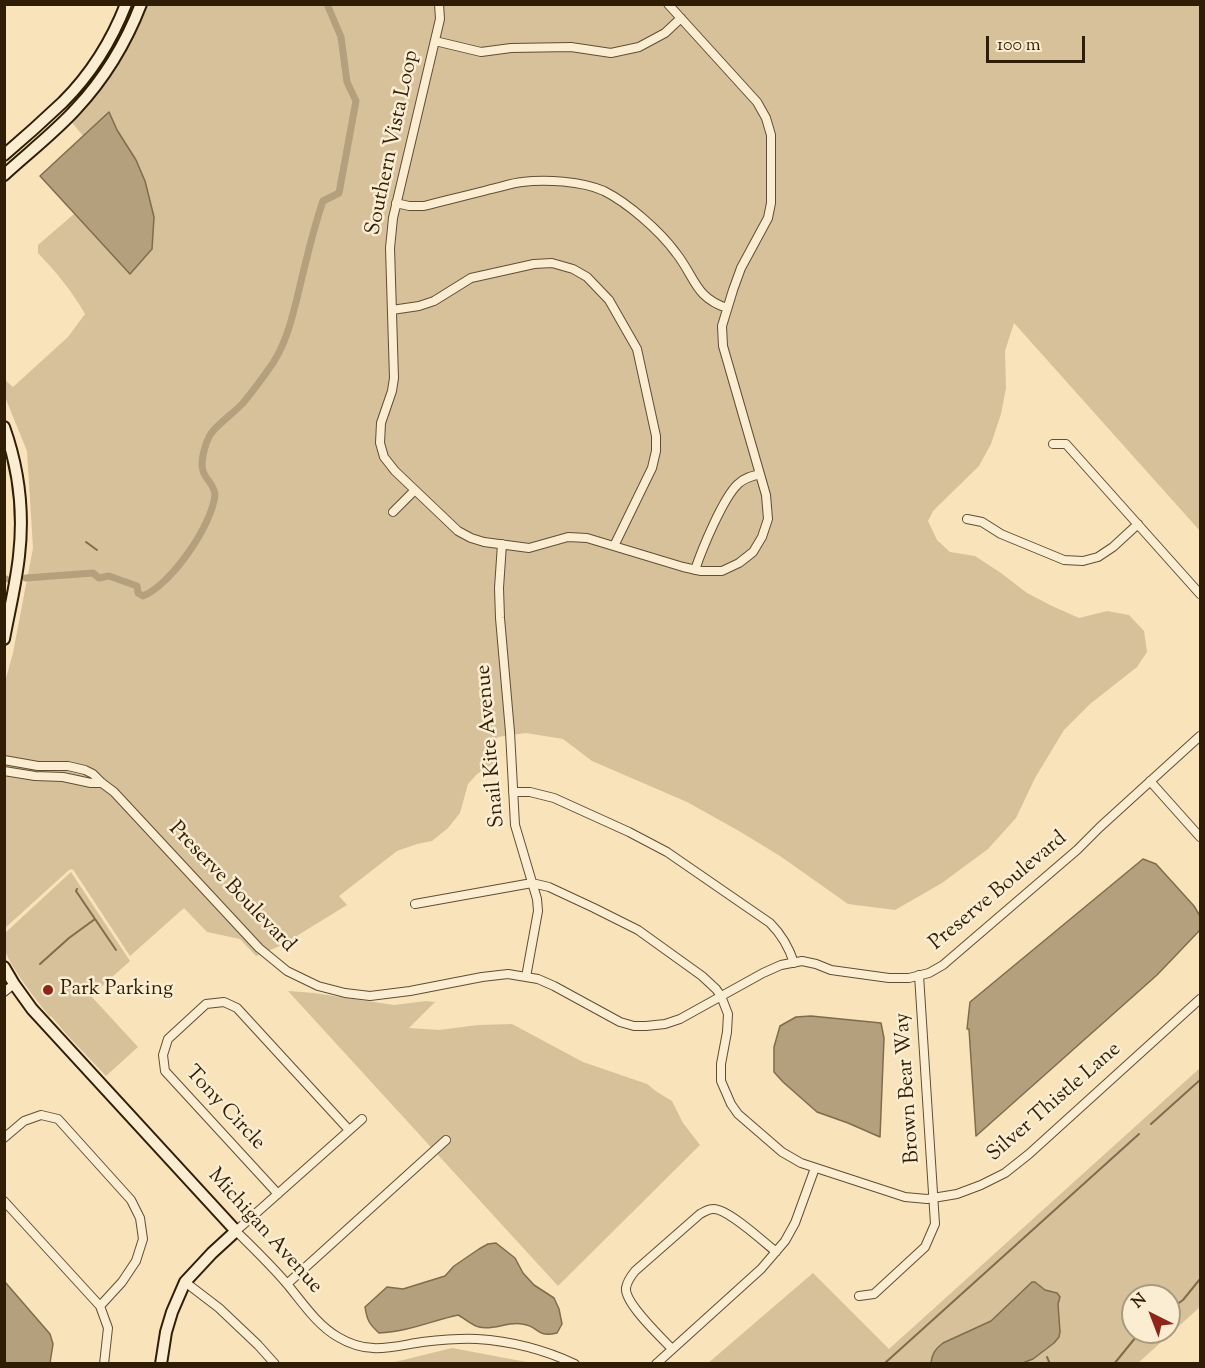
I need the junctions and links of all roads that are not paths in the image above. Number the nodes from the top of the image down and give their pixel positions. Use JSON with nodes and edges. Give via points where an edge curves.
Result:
{"nodes":[{"id":1,"x":126,"y":4,"type":"edge"},
{"id":2,"x":141,"y":4,"type":"edge"},
{"id":3,"x":439,"y":4,"type":"edge"},
{"id":4,"x":668,"y":4,"type":"edge"},
{"id":5,"x":681,"y":18,"type":"junction"},
{"id":6,"x":435,"y":41,"type":"junction"},
{"id":7,"x":4,"y":155,"type":"edge"},
{"id":8,"x":4,"y":174,"type":"edge"},
{"id":9,"x":396,"y":203,"type":"junction"},
{"id":10,"x":727,"y":308,"type":"junction"},
{"id":11,"x":392,"y":310,"type":"junction"},
{"id":12,"x":4,"y":428,"type":"edge"},
{"id":13,"x":1053,"y":444,"type":"dead end"},
{"id":14,"x":760,"y":474,"type":"junction"},
{"id":15,"x":415,"y":490,"type":"junction"},
{"id":16,"x":393,"y":512,"type":"dead end"},
{"id":17,"x":967,"y":519,"type":"dead end"},
{"id":18,"x":1138,"y":524,"type":"junction"},
{"id":19,"x":502,"y":544,"type":"junction"},
{"id":20,"x":614,"y":546,"type":"junction"},
{"id":21,"x":695,"y":570,"type":"junction"},
{"id":22,"x":1200,"y":594,"type":"edge"},
{"id":23,"x":4,"y":639,"type":"edge"},
{"id":24,"x":1200,"y":736,"type":"edge"},
{"id":25,"x":4,"y":760,"type":"edge"},
{"id":26,"x":4,"y":771,"type":"edge"},
{"id":27,"x":1150,"y":781,"type":"junction"},
{"id":28,"x":102,"y":783,"type":"junction"},
{"id":29,"x":513,"y":792,"type":"junction"},
{"id":30,"x":1200,"y":837,"type":"edge"},
{"id":31,"x":532,"y":883,"type":"junction"},
{"id":32,"x":415,"y":904,"type":"dead end"},
{"id":33,"x":794,"y":963,"type":"junction"},
{"id":34,"x":4,"y":967,"type":"edge"},
{"id":35,"x":919,"y":975,"type":"junction"},
{"id":36,"x":526,"y":977,"type":"junction"},
{"id":37,"x":14,"y":984,"type":"junction"},
{"id":38,"x":4,"y":992,"type":"edge"},
{"id":39,"x":721,"y":996,"type":"junction"},
{"id":40,"x":1200,"y":999,"type":"edge"},
{"id":41,"x":362,"y":1119,"type":"dead end"},
{"id":42,"x":349,"y":1130,"type":"junction"},
{"id":43,"x":4,"y":1138,"type":"edge"},
{"id":44,"x":446,"y":1140,"type":"dead end"},
{"id":45,"x":815,"y":1168,"type":"junction"},
{"id":46,"x":278,"y":1194,"type":"junction"},
{"id":47,"x":934,"y":1198,"type":"junction"},
{"id":48,"x":4,"y":1201,"type":"edge"},
{"id":49,"x":236,"y":1231,"type":"junction"},
{"id":50,"x":776,"y":1252,"type":"junction"},
{"id":51,"x":185,"y":1282,"type":"junction"},
{"id":52,"x":287,"y":1284,"type":"junction"},
{"id":53,"x":859,"y":1296,"type":"dead end"},
{"id":54,"x":100,"y":1306,"type":"junction"},
{"id":55,"x":672,"y":1349,"type":"junction"},
{"id":56,"x":104,"y":1364,"type":"edge"},
{"id":57,"x":161,"y":1364,"type":"edge"},
{"id":58,"x":274,"y":1364,"type":"edge"},
{"id":59,"x":575,"y":1364,"type":"edge"},
{"id":60,"x":656,"y":1364,"type":"edge"}],
"edges":[{"from":1,"to":7,"type":"street","via":[[105,48],[82,80]]},
{"from":2,"to":8,"type":"street","via":[[116,58],[93,90]]},
{"from":3,"to":6,"type":"street","name":"Southern Vista Loop"},
{"from":4,"to":5,"type":"street","name":"Southern Vista Loop"},
{"from":5,"to":6,"type":"street","via":[[639,48],[611,54],[571,47],[481,52]]},
{"from":5,"to":10,"type":"street","name":"Southern Vista Loop","via":[[757,102],[771,135],[768,219],[741,268]]},
{"from":6,"to":9,"type":"street","name":"Southern Vista Loop"},
{"from":9,"to":10,"type":"street","via":[[424,206],[521,182],[552,180],[603,190],[634,211],[676,253],[706,298]]},
{"from":9,"to":11,"type":"street","name":"Southern Vista Loop","via":[[390,248]]},
{"from":10,"to":14,"type":"street","name":"Southern Vista Loop","via":[[722,326],[723,346]]},
{"from":11,"to":15,"type":"street","name":"Southern Vista Loop","via":[[394,378],[381,423],[380,443],[384,457]]},
{"from":11,"to":20,"type":"street","via":[[434,301],[471,278],[552,263],[573,268],[609,300],[637,349],[656,436],[652,468]]},
{"from":12,"to":23,"type":"street","via":[[18,481],[21,513],[19,558]]},
{"from":13,"to":18,"type":"street","via":[[1066,444]]},
{"from":14,"to":21,"type":"street","via":[[745,478],[727,498]]},
{"from":14,"to":21,"type":"street","name":"Southern Vista Loop","via":[[768,519],[753,552],[722,571]]},
{"from":15,"to":16,"type":"street"},
{"from":15,"to":19,"type":"street","name":"Southern Vista Loop","via":[[458,531],[484,542]]},
{"from":17,"to":18,"type":"street","via":[[982,522],[1064,560],[1083,561],[1113,548]]},
{"from":18,"to":22,"type":"street"},
{"from":19,"to":20,"type":"street","name":"Southern Vista Loop","via":[[530,548],[568,537]]},
{"from":19,"to":29,"type":"street","name":"Snail Kite Avenue","via":[[500,618]]},
{"from":20,"to":21,"type":"street","name":"Southern Vista Loop"},
{"from":24,"to":27,"type":"street","name":"Preserve Boulevard"},
{"from":25,"to":28,"type":"street","name":"Preserve Boulevard","via":[[68,766],[93,774]]},
{"from":26,"to":28,"type":"street"},
{"from":27,"to":30,"type":"street"},
{"from":27,"to":35,"type":"street","name":"Preserve Boulevard","via":[[1077,850],[943,965]]},
{"from":28,"to":36,"type":"street","name":"Preserve Boulevard","via":[[259,948],[287,971],[318,986],[370,996],[482,977]]},
{"from":29,"to":31,"type":"street","name":"Snail Kite Avenue","via":[[514,825]]},
{"from":29,"to":33,"type":"street","via":[[554,798],[666,852],[770,923],[790,949]]},
{"from":31,"to":32,"type":"street"},
{"from":31,"to":36,"type":"street","name":"Snail Kite Avenue","via":[[538,911]]},
{"from":31,"to":39,"type":"street","via":[[549,887],[638,930],[702,976]]},
{"from":33,"to":35,"type":"street","name":"Preserve Boulevard","via":[[889,978]]},
{"from":33,"to":39,"type":"street","name":"Preserve Boulevard","via":[[763,973]]},
{"from":34,"to":37,"type":"street","name":"Michigan Avenue"},
{"from":35,"to":47,"type":"street","name":"Brown Bear Way"},
{"from":36,"to":39,"type":"street","name":"Preserve Boulevard","via":[[554,986],[634,1026],[680,1019]]},
{"from":37,"to":38,"type":"street"},
{"from":37,"to":49,"type":"street","name":"Michigan Avenue","via":[[32,1009]]},
{"from":39,"to":45,"type":"street","name":"Silver Thistle Lane","via":[[728,1014],[721,1081],[730,1104],[782,1152]]},
{"from":40,"to":47,"type":"street","name":"Silver Thistle Lane","via":[[1005,1173],[957,1194]]},
{"from":41,"to":42,"type":"street"},
{"from":42,"to":46,"type":"street"},
{"from":42,"to":46,"type":"street","name":"Tony Circle","via":[[237,1008],[224,1002],[206,1004],[168,1039],[163,1054],[165,1071]]},
{"from":43,"to":54,"type":"street","via":[[24,1121],[41,1115],[58,1119],[131,1200],[140,1218],[143,1239],[136,1261]]},
{"from":44,"to":52,"type":"street"},
{"from":45,"to":47,"type":"street","name":"Silver Thistle Lane","via":[[905,1197]]},
{"from":45,"to":50,"type":"street","via":[[795,1223]]},
{"from":46,"to":49,"type":"street"},
{"from":47,"to":53,"type":"street","name":"Brown Bear Way","via":[[935,1224],[925,1247],[874,1293]]},
{"from":48,"to":54,"type":"street"},
{"from":49,"to":51,"type":"street"},
{"from":49,"to":52,"type":"street","name":"Michigan Avenue"},
{"from":50,"to":55,"type":"street"},
{"from":50,"to":55,"type":"street","via":[[733,1218],[711,1209],[700,1214],[635,1271],[628,1280],[626,1295]]},
{"from":51,"to":57,"type":"street","via":[[166,1332]]},
{"from":51,"to":58,"type":"street","via":[[219,1308]]},
{"from":52,"to":59,"type":"street","name":"Michigan Avenue","via":[[325,1327],[363,1347],[387,1349],[477,1339],[524,1346]]},
{"from":54,"to":56,"type":"street","via":[[108,1328]]},
{"from":55,"to":60,"type":"street"}]}
